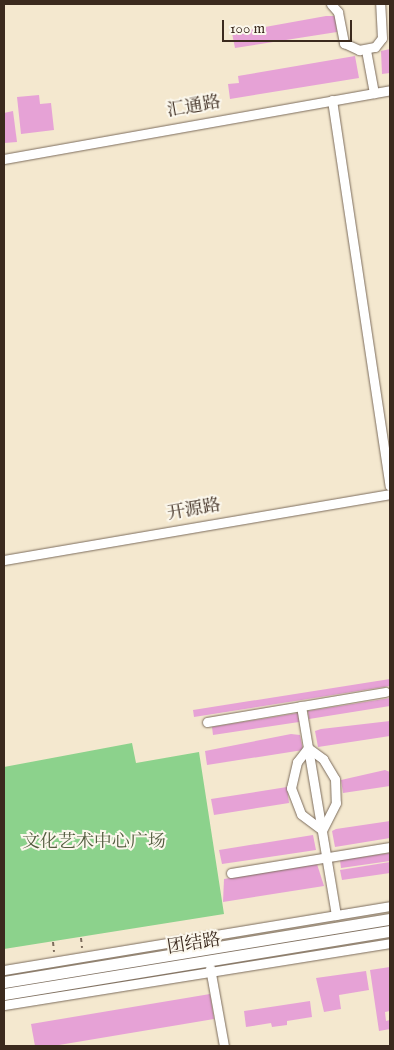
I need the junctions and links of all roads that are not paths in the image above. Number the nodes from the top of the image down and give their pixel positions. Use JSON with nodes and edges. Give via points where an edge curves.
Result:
{"nodes":[{"id":1,"x":331,"y":4,"type":"edge"},
{"id":2,"x":380,"y":4,"type":"edge"},
{"id":3,"x":366,"y":50,"type":"junction"},
{"id":4,"x":390,"y":90,"type":"edge"},
{"id":5,"x":374,"y":93,"type":"junction"},
{"id":6,"x":332,"y":100,"type":"junction"},
{"id":7,"x":4,"y":159,"type":"edge"},
{"id":8,"x":390,"y":486,"type":"edge"},
{"id":9,"x":390,"y":494,"type":"edge"},
{"id":10,"x":4,"y":560,"type":"edge"},
{"id":11,"x":385,"y":692,"type":"dead end"},
{"id":12,"x":301,"y":706,"type":"junction"},
{"id":13,"x":207,"y":722,"type":"dead end"},
{"id":14,"x":308,"y":748,"type":"junction"},
{"id":15,"x":322,"y":830,"type":"junction"},
{"id":16,"x":390,"y":847,"type":"edge"},
{"id":17,"x":326,"y":857,"type":"junction"},
{"id":18,"x":231,"y":873,"type":"dead end"},
{"id":19,"x":390,"y":906,"type":"edge"},
{"id":20,"x":336,"y":915,"type":"junction"},
{"id":21,"x":390,"y":919,"type":"edge"},
{"id":22,"x":390,"y":930,"type":"edge"},
{"id":23,"x":390,"y":943,"type":"edge"},
{"id":24,"x":209,"y":960,"type":"junction"},
{"id":25,"x":4,"y":970,"type":"edge"},
{"id":26,"x":211,"y":972,"type":"junction"},
{"id":27,"x":4,"y":982,"type":"edge"},
{"id":28,"x":4,"y":994,"type":"edge"},
{"id":29,"x":4,"y":1005,"type":"edge"},
{"id":30,"x":224,"y":1046,"type":"edge"}],
"edges":[{"from":1,"to":3,"type":"street","via":[[338,12],[344,43]]},
{"from":2,"to":3,"type":"street","via":[[382,38],[375,47]]},
{"from":3,"to":5,"type":"street"},
{"from":4,"to":5,"type":"street","name":"汇通路"},
{"from":5,"to":6,"type":"street","name":"汇通路"},
{"from":6,"to":7,"type":"street","name":"汇通路"},
{"from":6,"to":8,"type":"street"},
{"from":9,"to":10,"type":"street","name":"开源路"},
{"from":11,"to":12,"type":"street"},
{"from":12,"to":13,"type":"street"},
{"from":12,"to":14,"type":"street"},
{"from":14,"to":15,"type":"street"},
{"from":14,"to":15,"type":"street","via":[[323,758],[336,779],[336,803]]},
{"from":14,"to":15,"type":"street","via":[[297,762],[291,788],[301,814]]},
{"from":15,"to":17,"type":"street"},
{"from":16,"to":17,"type":"street"},
{"from":17,"to":18,"type":"street"},
{"from":17,"to":20,"type":"street"},
{"from":19,"to":20,"type":"street"},
{"from":20,"to":25,"type":"street"},
{"from":21,"to":27,"type":"main road","name":"团结路"},
{"from":22,"to":24,"type":"main road","name":"团结路"},
{"from":23,"to":26,"type":"street"},
{"from":24,"to":26,"type":"street"},
{"from":24,"to":28,"type":"main road","name":"团结路"},
{"from":26,"to":29,"type":"street"},
{"from":26,"to":30,"type":"street"}]}
